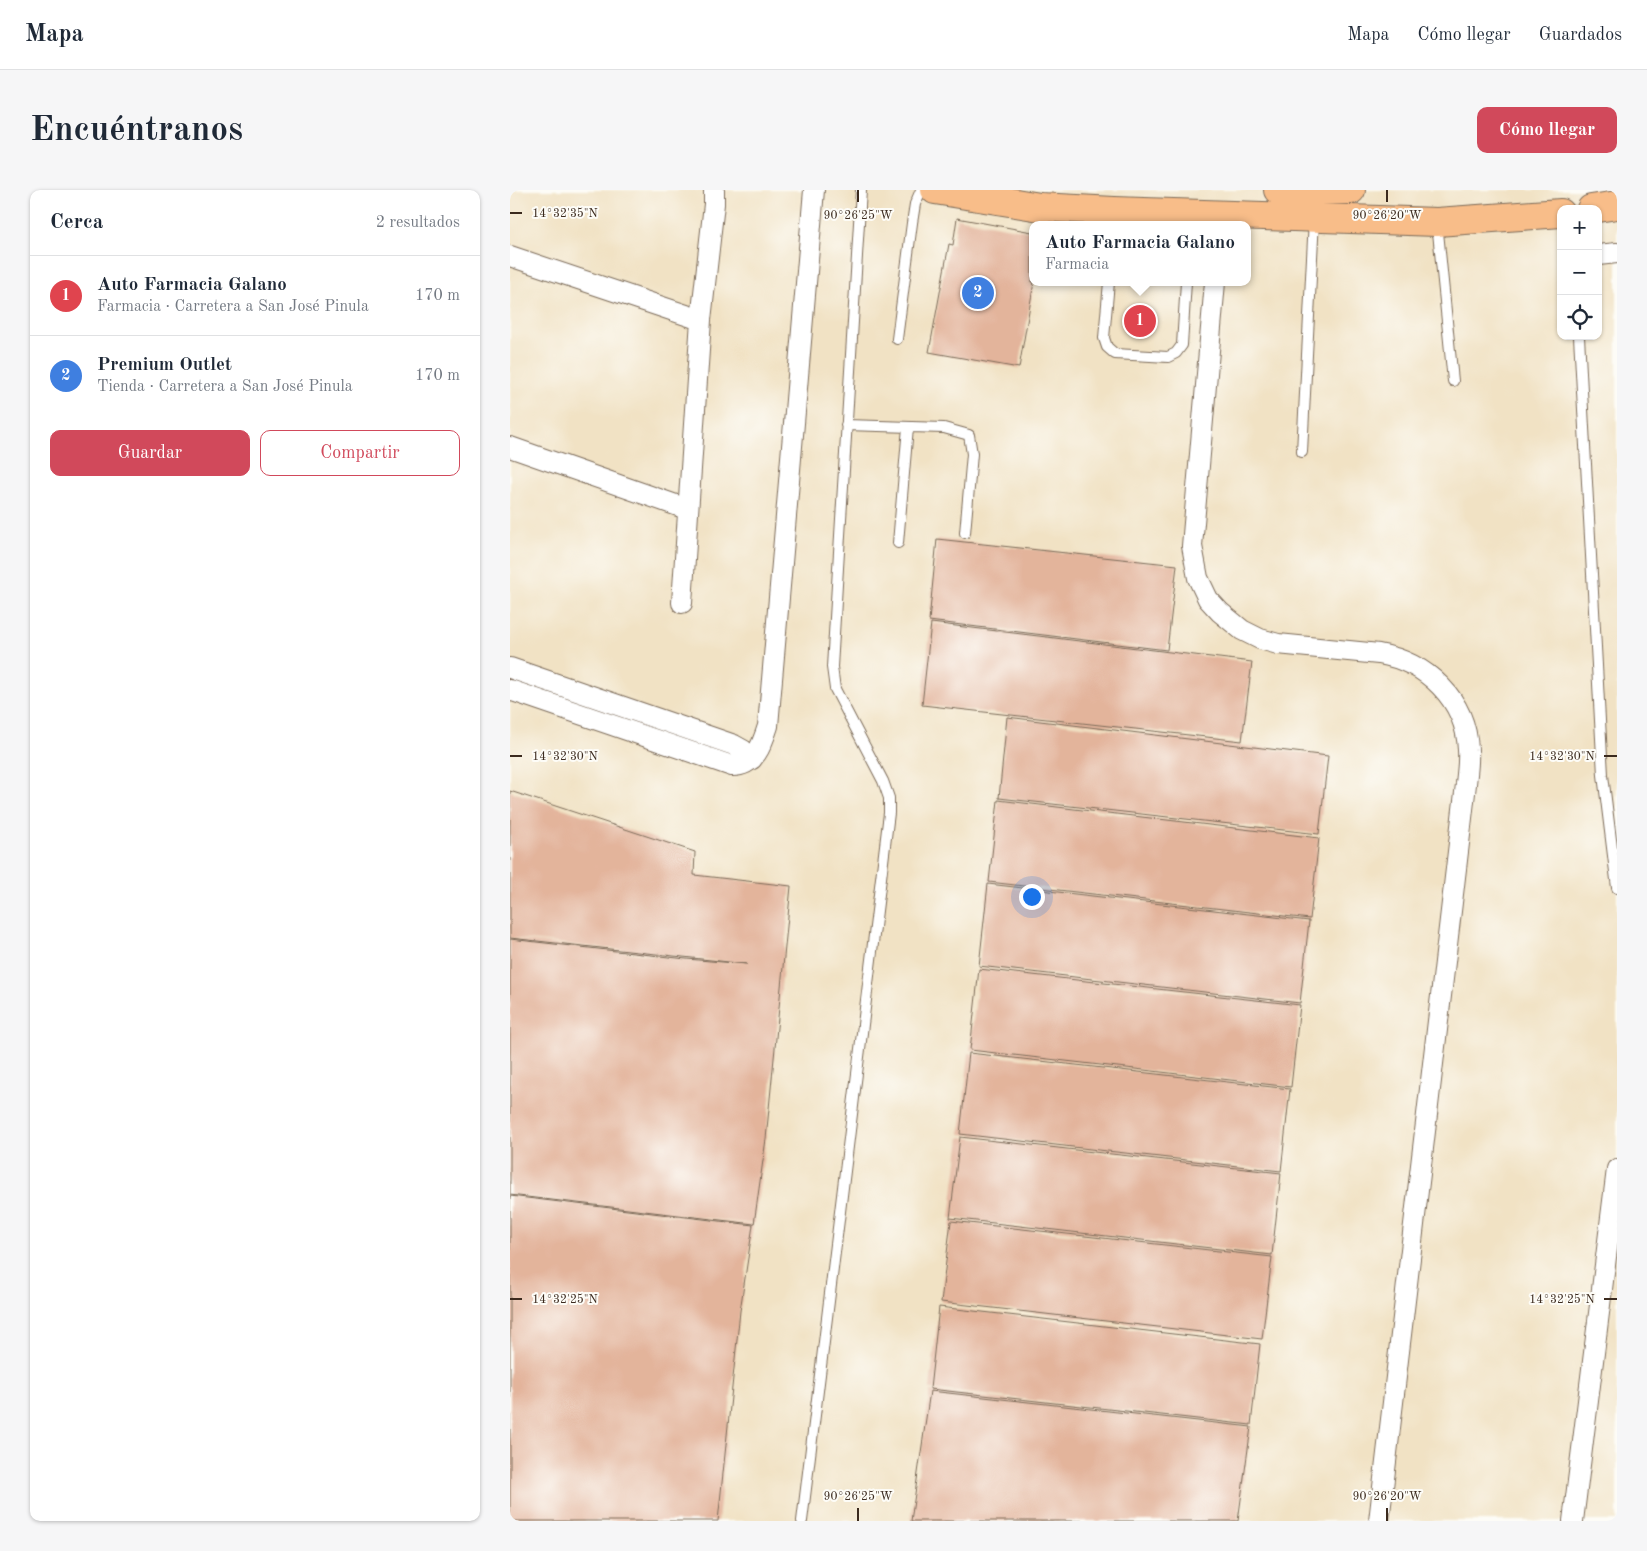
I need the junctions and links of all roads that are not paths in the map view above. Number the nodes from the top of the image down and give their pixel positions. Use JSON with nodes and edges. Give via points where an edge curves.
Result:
{"nodes":[{"id":1,"x":732,"y":190,"type":"edge"},
{"id":2,"x":814,"y":190,"type":"edge"},
{"id":3,"x":861,"y":190,"type":"edge"},
{"id":4,"x":921,"y":190,"type":"edge"},
{"id":5,"x":935,"y":190,"type":"edge"},
{"id":6,"x":1278,"y":190,"type":"edge"},
{"id":7,"x":1350,"y":190,"type":"edge"},
{"id":8,"x":714,"y":197,"type":"edge"},
{"id":9,"x":1617,"y":205,"type":"edge"},
{"id":10,"x":1602,"y":207,"type":"edge"},
{"id":11,"x":1557,"y":213,"type":"edge"},
{"id":12,"x":1114,"y":218,"type":"edge"},
{"id":13,"x":1314,"y":218,"type":"junction"},
{"id":14,"x":1220,"y":220,"type":"edge"},
{"id":15,"x":1437,"y":222,"type":"junction"},
{"id":16,"x":1617,"y":253,"type":"edge"},
{"id":17,"x":1602,"y":255,"type":"edge"},
{"id":18,"x":510,"y":256,"type":"edge"},
{"id":19,"x":1110,"y":286,"type":"edge"},
{"id":20,"x":1186,"y":286,"type":"edge"},
{"id":21,"x":1214,"y":286,"type":"edge"},
{"id":22,"x":701,"y":320,"type":"junction"},
{"id":23,"x":898,"y":339,"type":"dead end"},
{"id":24,"x":1579,"y":340,"type":"edge"},
{"id":25,"x":1453,"y":381,"type":"dead end"},
{"id":26,"x":846,"y":425,"type":"junction"},
{"id":27,"x":908,"y":427,"type":"junction"},
{"id":28,"x":510,"y":446,"type":"edge"},
{"id":29,"x":1302,"y":452,"type":"dead end"},
{"id":30,"x":687,"y":509,"type":"junction"},
{"id":31,"x":965,"y":533,"type":"dead end"},
{"id":32,"x":898,"y":543,"type":"dead end"},
{"id":33,"x":682,"y":603,"type":"dead end"},
{"id":34,"x":510,"y":668,"type":"edge"},
{"id":35,"x":510,"y":690,"type":"edge"},
{"id":36,"x":752,"y":759,"type":"junction"},
{"id":37,"x":1617,"y":888,"type":"edge"},
{"id":38,"x":1617,"y":1169,"type":"edge"},
{"id":39,"x":802,"y":1521,"type":"edge"},
{"id":40,"x":1379,"y":1521,"type":"edge"},
{"id":41,"x":1573,"y":1521,"type":"edge"}],
"edges":[{"from":1,"to":8,"type":"street"},
{"from":2,"to":36,"type":"street","via":[[768,726],[762,746]]},
{"from":3,"to":26,"type":"lane"},
{"from":4,"to":23,"type":"lane","via":[[912,223]]},
{"from":5,"to":12,"type":"main road"},
{"from":6,"to":7,"type":"main road"},
{"from":8,"to":22,"type":"street"},
{"from":9,"to":10,"type":"main road"},
{"from":11,"to":15,"type":"main road"},
{"from":12,"to":14,"type":"main road"},
{"from":13,"to":14,"type":"main road"},
{"from":13,"to":15,"type":"main road"},
{"from":13,"to":29,"type":"lane"},
{"from":15,"to":25,"type":"lane"},
{"from":16,"to":17,"type":"street"},
{"from":18,"to":22,"type":"street"},
{"from":19,"to":20,"type":"lane","via":[[1104,338],[1106,347],[1115,354],[1168,357],[1182,345]]},
{"from":21,"to":40,"type":"street","via":[[1192,546],[1198,578],[1208,599],[1236,626],[1260,639],[1392,656],[1415,666],[1444,688],[1463,723],[1468,748]]},
{"from":22,"to":30,"type":"street"},
{"from":24,"to":37,"type":"lane","via":[[1603,775]]},
{"from":26,"to":27,"type":"lane"},
{"from":26,"to":39,"type":"lane","via":[[832,667],[835,689],[890,798]]},
{"from":27,"to":31,"type":"lane","via":[[944,428],[969,435],[972,454]]},
{"from":27,"to":32,"type":"lane"},
{"from":28,"to":30,"type":"street"},
{"from":30,"to":33,"type":"street"},
{"from":34,"to":36,"type":"street","via":[[734,744]]},
{"from":35,"to":36,"type":"street","via":[[732,766]]},
{"from":38,"to":41,"type":"street"}]}
